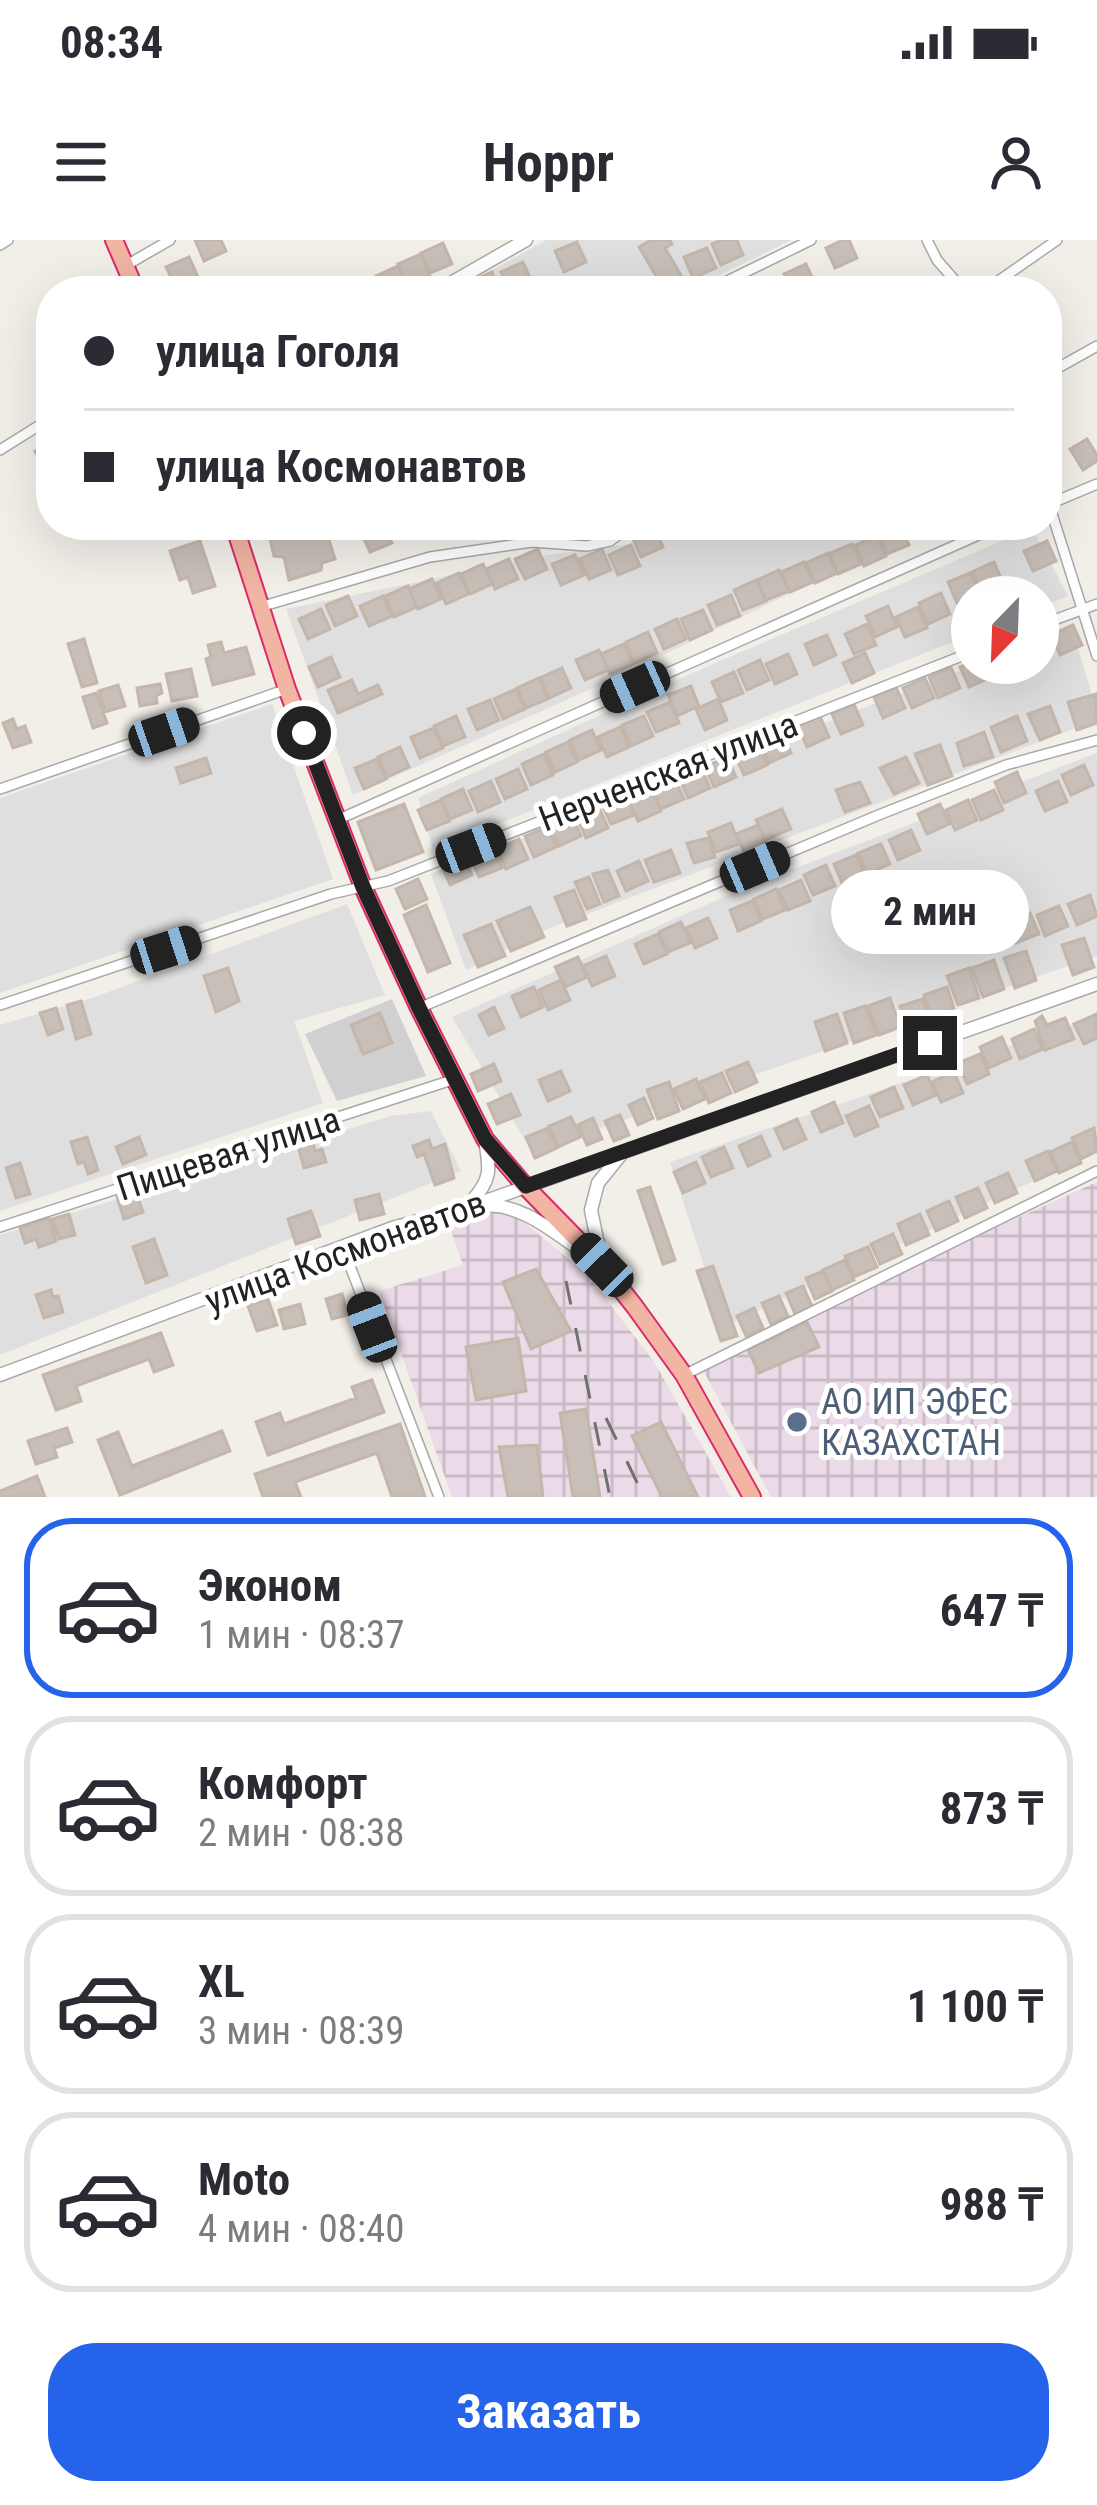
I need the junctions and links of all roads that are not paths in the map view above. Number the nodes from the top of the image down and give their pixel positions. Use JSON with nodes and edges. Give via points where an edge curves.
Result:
{"nodes":[{"id":1,"x":8,"y":240,"type":"edge"},
{"id":2,"x":114,"y":240,"type":"edge"},
{"id":3,"x":170,"y":240,"type":"edge"},
{"id":4,"x":526,"y":240,"type":"edge"},
{"id":5,"x":811,"y":240,"type":"edge"},
{"id":6,"x":927,"y":240,"type":"edge"},
{"id":7,"x":1058,"y":240,"type":"edge"},
{"id":8,"x":0,"y":245,"type":"edge"},
{"id":9,"x":125,"y":266,"type":"junction"},
{"id":10,"x":129,"y":276,"type":"edge"},
{"id":11,"x":463,"y":276,"type":"edge"},
{"id":12,"x":738,"y":276,"type":"edge"},
{"id":13,"x":951,"y":276,"type":"edge"},
{"id":14,"x":1006,"y":276,"type":"edge"},
{"id":15,"x":1097,"y":346,"type":"edge"},
{"id":16,"x":1062,"y":366,"type":"edge"},
{"id":17,"x":36,"y":427,"type":"edge"},
{"id":18,"x":0,"y":450,"type":"edge"},
{"id":19,"x":1097,"y":484,"type":"edge"},
{"id":20,"x":1062,"y":497,"type":"edge"},
{"id":21,"x":239,"y":540,"type":"edge"},
{"id":22,"x":613,"y":540,"type":"edge"},
{"id":23,"x":967,"y":540,"type":"edge"},
{"id":24,"x":1061,"y":540,"type":"edge"},
{"id":25,"x":1097,"y":604,"type":"edge"},
{"id":26,"x":260,"y":607,"type":"junction"},
{"id":27,"x":1084,"y":608,"type":"junction"},
{"id":28,"x":1059,"y":618,"type":"edge"},
{"id":29,"x":1097,"y":656,"type":"edge"},
{"id":30,"x":951,"y":660,"type":"edge"},
{"id":31,"x":287,"y":689,"type":"junction"},
{"id":32,"x":1097,"y":740,"type":"edge"},
{"id":33,"x":0,"y":789,"type":"edge"},
{"id":34,"x":336,"y":820,"type":"junction"},
{"id":35,"x":363,"y":887,"type":"junction"},
{"id":36,"x":1097,"y":984,"type":"edge"},
{"id":37,"x":0,"y":1005,"type":"edge"},
{"id":38,"x":419,"y":1008,"type":"junction"},
{"id":39,"x":454,"y":1078,"type":"junction"},
{"id":40,"x":485,"y":1139,"type":"junction"},
{"id":41,"x":623,"y":1152,"type":"junction"},
{"id":42,"x":1097,"y":1171,"type":"edge"},
{"id":43,"x":526,"y":1186,"type":"junction"},
{"id":44,"x":466,"y":1208,"type":"junction"},
{"id":45,"x":0,"y":1227,"type":"edge"},
{"id":46,"x":343,"y":1248,"type":"junction"},
{"id":47,"x":602,"y":1265,"type":"junction"},
{"id":48,"x":0,"y":1375,"type":"edge"},
{"id":49,"x":684,"y":1375,"type":"junction"},
{"id":50,"x":439,"y":1497,"type":"edge"},
{"id":51,"x":752,"y":1497,"type":"edge"}],
"edges":[{"from":1,"to":8,"type":"street"},
{"from":2,"to":9,"type":"highway"},
{"from":3,"to":9,"type":"street"},
{"from":4,"to":11,"type":"street"},
{"from":5,"to":12,"type":"street"},
{"from":6,"to":13,"type":"street"},
{"from":7,"to":14,"type":"street"},
{"from":9,"to":10,"type":"highway"},
{"from":15,"to":16,"type":"street"},
{"from":17,"to":18,"type":"street"},
{"from":19,"to":20,"type":"street"},
{"from":21,"to":26,"type":"highway"},
{"from":22,"to":26,"type":"street","via":[[430,557]]},
{"from":23,"to":34,"type":"street"},
{"from":24,"to":27,"type":"street"},
{"from":25,"to":27,"type":"street"},
{"from":26,"to":31,"type":"highway"},
{"from":27,"to":28,"type":"street"},
{"from":27,"to":29,"type":"street"},
{"from":30,"to":35,"type":"street","name":"Нерченская улица"},
{"from":31,"to":33,"type":"street"},
{"from":31,"to":34,"type":"highway"},
{"from":32,"to":38,"type":"street","via":[[943,789]]},
{"from":34,"to":35,"type":"highway"},
{"from":35,"to":37,"type":"street","name":"Нерченская улица"},
{"from":35,"to":38,"type":"highway"},
{"from":36,"to":41,"type":"street","name":"улица Космонавтов"},
{"from":38,"to":39,"type":"highway"},
{"from":39,"to":40,"type":"highway"},
{"from":39,"to":45,"type":"street","name":"Пищевая улица"},
{"from":40,"to":43,"type":"highway"},
{"from":40,"to":44,"type":"street","via":[[487,1185]]},
{"from":41,"to":43,"type":"street","name":"улица Космонавтов"},
{"from":41,"to":47,"type":"street","via":[[590,1210]]},
{"from":42,"to":49,"type":"street"},
{"from":43,"to":44,"type":"street","name":"улица Космонавтов"},
{"from":43,"to":47,"type":"highway"},
{"from":44,"to":46,"type":"street","name":"улица Космонавтов"},
{"from":44,"to":47,"type":"street","via":[[494,1204],[535,1219]]},
{"from":46,"to":48,"type":"street","name":"улица Космонавтов"},
{"from":46,"to":50,"type":"street"},
{"from":47,"to":49,"type":"highway"},
{"from":49,"to":51,"type":"highway"}]}
